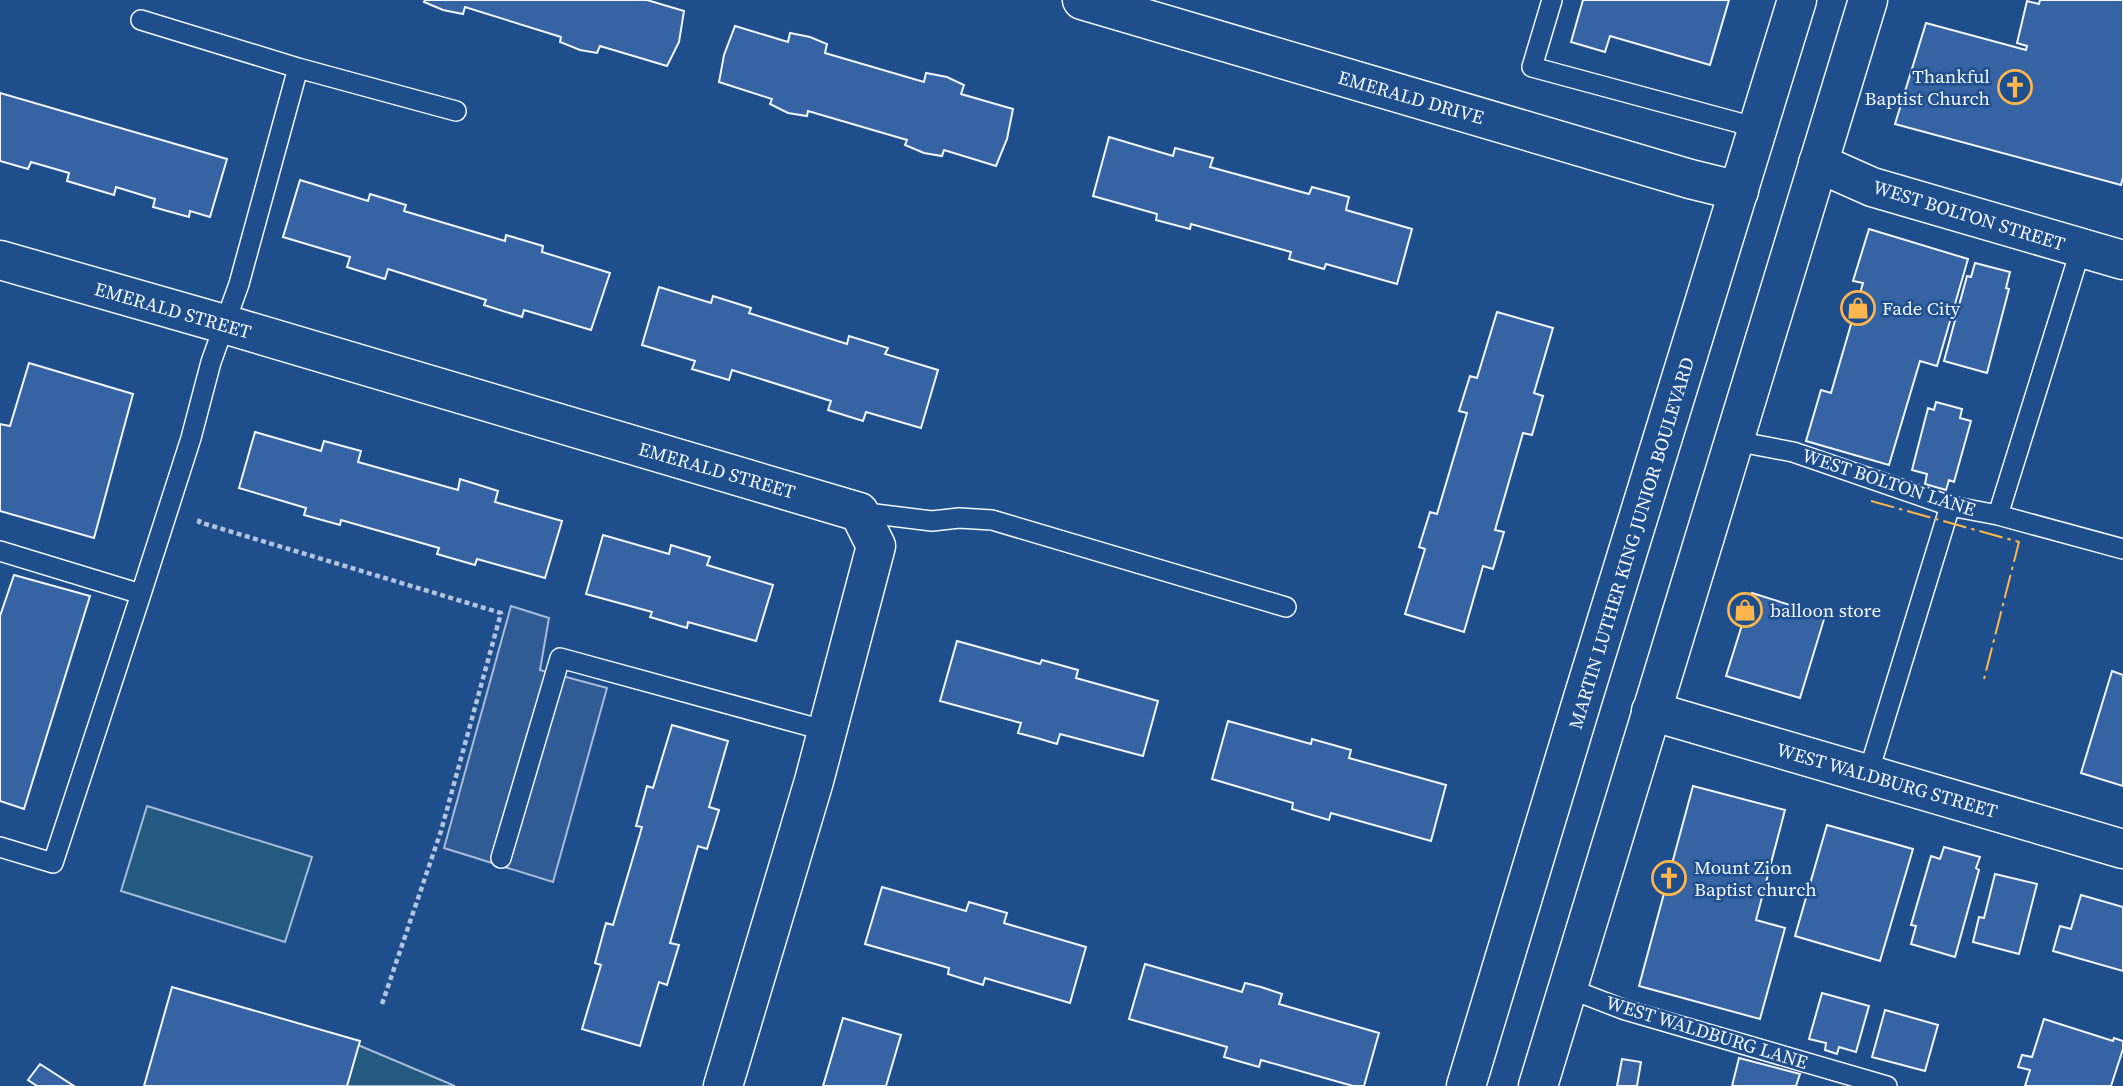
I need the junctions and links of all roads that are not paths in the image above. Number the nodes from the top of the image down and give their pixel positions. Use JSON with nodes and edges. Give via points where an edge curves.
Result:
{"nodes":[{"id":1,"x":1082,"y":0,"type":"edge"},
{"id":2,"x":1552,"y":0,"type":"edge"},
{"id":3,"x":1797,"y":0,"type":"edge"},
{"id":4,"x":1868,"y":0,"type":"edge"},
{"id":5,"x":141,"y":20,"type":"dead end"},
{"id":6,"x":298,"y":68,"type":"junction"},
{"id":7,"x":456,"y":111,"type":"dead end"},
{"id":8,"x":1758,"y":128,"type":"junction"},
{"id":9,"x":1818,"y":163,"type":"junction"},
{"id":10,"x":1740,"y":191,"type":"junction"},
{"id":11,"x":2081,"y":247,"type":"junction"},
{"id":12,"x":0,"y":260,"type":"edge"},
{"id":13,"x":2123,"y":260,"type":"edge"},
{"id":14,"x":224,"y":324,"type":"junction"},
{"id":15,"x":1735,"y":441,"type":"junction"},
{"id":16,"x":1950,"y":506,"type":"junction"},
{"id":17,"x":859,"y":512,"type":"junction"},
{"id":18,"x":1998,"y":515,"type":"junction"},
{"id":19,"x":2123,"y":549,"type":"edge"},
{"id":20,"x":0,"y":551,"type":"edge"},
{"id":21,"x":141,"y":594,"type":"junction"},
{"id":22,"x":1286,"y":607,"type":"dead end"},
{"id":23,"x":1651,"y":711,"type":"junction"},
{"id":24,"x":827,"y":731,"type":"junction"},
{"id":25,"x":1868,"y":774,"type":"junction"},
{"id":26,"x":0,"y":847,"type":"edge"},
{"id":27,"x":2123,"y":849,"type":"edge"},
{"id":28,"x":501,"y":858,"type":"dead end"},
{"id":29,"x":1569,"y":988,"type":"junction"},
{"id":30,"x":723,"y":1086,"type":"edge"},
{"id":31,"x":1466,"y":1086,"type":"edge"},
{"id":32,"x":1538,"y":1086,"type":"edge"},
{"id":33,"x":1887,"y":1086,"type":"edge"}],
"edges":[{"from":1,"to":10,"type":"street","name":"EMERALD DRIVE"},
{"from":2,"to":8,"type":"lane","via":[[1532,67]]},
{"from":3,"to":8,"type":"street","name":"MARTIN LUTHER KING JUNIOR BOULEVARD"},
{"from":4,"to":9,"type":"street"},
{"from":5,"to":6,"type":"lane"},
{"from":6,"to":7,"type":"lane"},
{"from":6,"to":14,"type":"lane"},
{"from":8,"to":10,"type":"street","name":"MARTIN LUTHER KING JUNIOR BOULEVARD"},
{"from":9,"to":11,"type":"street","name":"WEST BOLTON STREET","via":[[1872,187]]},
{"from":9,"to":15,"type":"street"},
{"from":10,"to":31,"type":"street","name":"MARTIN LUTHER KING JUNIOR BOULEVARD"},
{"from":11,"to":13,"type":"street","name":"WEST BOLTON STREET"},
{"from":11,"to":18,"type":"lane"},
{"from":12,"to":14,"type":"street","name":"EMERALD STREET"},
{"from":14,"to":17,"type":"street","name":"EMERALD STREET"},
{"from":14,"to":21,"type":"lane"},
{"from":15,"to":16,"type":"lane","name":"WEST BOLTON LANE","via":[[1793,452]]},
{"from":15,"to":23,"type":"street"},
{"from":16,"to":18,"type":"lane","name":"WEST BOLTON LANE"},
{"from":16,"to":25,"type":"lane"},
{"from":17,"to":22,"type":"lane","via":[[932,521],[992,520]]},
{"from":17,"to":24,"type":"street","via":[[876,546]]},
{"from":18,"to":19,"type":"lane","name":"WEST BOLTON LANE"},
{"from":20,"to":21,"type":"lane"},
{"from":21,"to":26,"type":"lane","via":[[53,863]]},
{"from":23,"to":25,"type":"street","name":"WEST WALDBURG STREET"},
{"from":23,"to":29,"type":"street"},
{"from":24,"to":28,"type":"lane","via":[[560,658]]},
{"from":24,"to":30,"type":"street"},
{"from":25,"to":27,"type":"street","name":"WEST WALDBURG STREET"},
{"from":29,"to":32,"type":"street"},
{"from":29,"to":33,"type":"lane","name":"WEST WALDBURG LANE","via":[[1625,1010]]}]}
